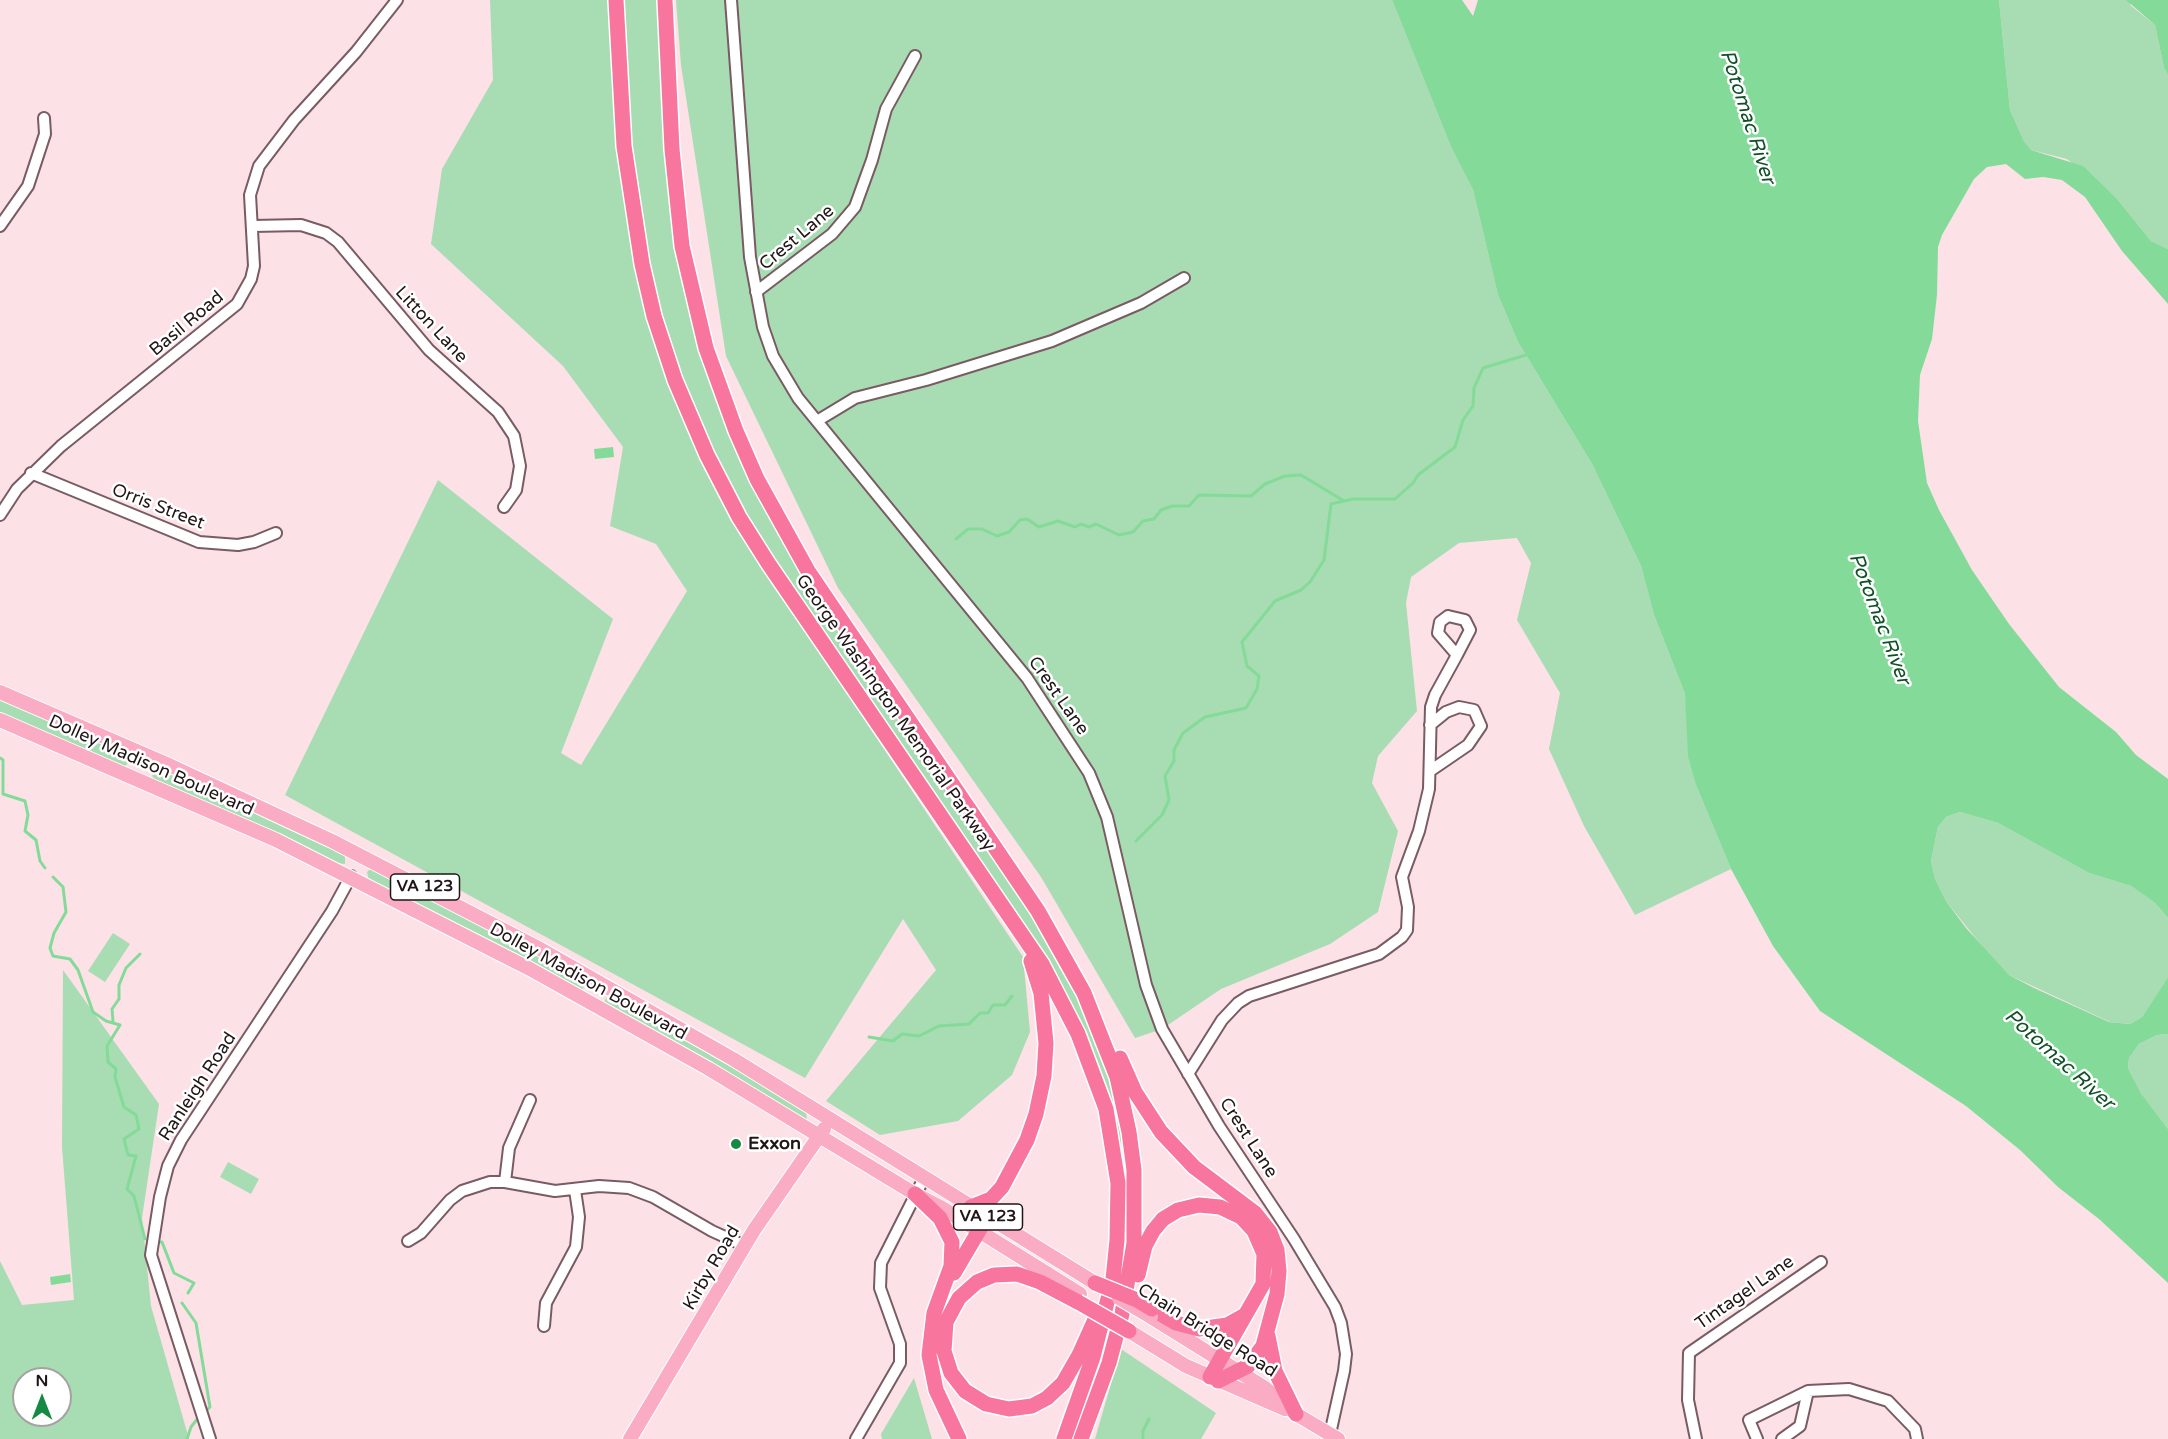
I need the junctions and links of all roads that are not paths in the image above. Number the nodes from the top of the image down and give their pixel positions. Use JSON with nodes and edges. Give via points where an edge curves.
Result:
{"nodes":[{"id":1,"x":397,"y":0,"type":"edge"},
{"id":2,"x":616,"y":0,"type":"edge"},
{"id":3,"x":664,"y":0,"type":"edge"},
{"id":4,"x":731,"y":0,"type":"edge"},
{"id":5,"x":915,"y":56,"type":"dead end"},
{"id":6,"x":44,"y":118,"type":"dead end"},
{"id":7,"x":0,"y":226,"type":"edge"},
{"id":8,"x":253,"y":226,"type":"junction"},
{"id":9,"x":1185,"y":278,"type":"dead end"},
{"id":10,"x":756,"y":292,"type":"junction"},
{"id":11,"x":818,"y":421,"type":"junction"},
{"id":12,"x":31,"y":473,"type":"junction"},
{"id":13,"x":504,"y":507,"type":"dead end"},
{"id":14,"x":0,"y":515,"type":"edge"},
{"id":15,"x":276,"y":533,"type":"dead end"},
{"id":16,"x":1457,"y":655,"type":"dead end"},
{"id":17,"x":0,"y":692,"type":"edge"},
{"id":18,"x":0,"y":720,"type":"edge"},
{"id":19,"x":1430,"y":725,"type":"junction"},
{"id":20,"x":144,"y":754,"type":"junction"},
{"id":21,"x":1430,"y":771,"type":"junction"},
{"id":22,"x":133,"y":776,"type":"junction"},
{"id":23,"x":361,"y":855,"type":"junction"},
{"id":24,"x":351,"y":876,"type":"junction"},
{"id":25,"x":1011,"y":917,"type":"junction"},
{"id":26,"x":601,"y":982,"type":"junction"},
{"id":27,"x":591,"y":1002,"type":"junction"},
{"id":28,"x":1091,"y":1009,"type":"junction"},
{"id":29,"x":1188,"y":1074,"type":"junction"},
{"id":30,"x":530,"y":1100,"type":"dead end"},
{"id":31,"x":830,"y":1120,"type":"junction"},
{"id":32,"x":819,"y":1136,"type":"junction"},
{"id":33,"x":924,"y":1178,"type":"junction"},
{"id":34,"x":505,"y":1182,"type":"junction"},
{"id":35,"x":575,"y":1190,"type":"junction"},
{"id":36,"x":915,"y":1194,"type":"junction"},
{"id":37,"x":971,"y":1207,"type":"junction"},
{"id":38,"x":987,"y":1217,"type":"junction"},
{"id":39,"x":980,"y":1231,"type":"junction"},
{"id":40,"x":408,"y":1241,"type":"dead end"},
{"id":41,"x":745,"y":1246,"type":"junction"},
{"id":42,"x":1821,"y":1262,"type":"dead end"},
{"id":43,"x":1090,"y":1279,"type":"joint"},
{"id":44,"x":1113,"y":1279,"type":"junction"},
{"id":45,"x":943,"y":1291,"type":"junction"},
{"id":46,"x":1079,"y":1298,"type":"junction"},
{"id":47,"x":1152,"y":1313,"type":"junction"},
{"id":48,"x":1247,"y":1313,"type":"junction"},
{"id":49,"x":544,"y":1326,"type":"dead end"},
{"id":50,"x":1129,"y":1331,"type":"joint"},
{"id":51,"x":1268,"y":1334,"type":"junction"},
{"id":52,"x":1219,"y":1360,"type":"junction"},
{"id":53,"x":1109,"y":1363,"type":"junction"},
{"id":54,"x":1238,"y":1372,"type":"junction"},
{"id":55,"x":1214,"y":1379,"type":"junction"},
{"id":56,"x":1808,"y":1391,"type":"junction"},
{"id":57,"x":1296,"y":1414,"type":"junction"},
{"id":58,"x":1334,"y":1436,"type":"edge"},
{"id":59,"x":210,"y":1439,"type":"edge"},
{"id":60,"x":630,"y":1439,"type":"edge"},
{"id":61,"x":856,"y":1439,"type":"edge"},
{"id":62,"x":959,"y":1439,"type":"edge"},
{"id":63,"x":1064,"y":1439,"type":"edge"},
{"id":64,"x":1081,"y":1439,"type":"edge"},
{"id":65,"x":1696,"y":1439,"type":"edge"},
{"id":66,"x":1757,"y":1439,"type":"edge"},
{"id":67,"x":1782,"y":1439,"type":"edge"},
{"id":68,"x":1917,"y":1439,"type":"edge"}],
"edges":[{"from":1,"to":8,"type":"street","name":"Basil Road","via":[[259,166],[250,195]]},
{"from":2,"to":25,"type":"highway","name":"George Washington Memorial Parkway","via":[[630,200],[654,316],[684,404],[729,498],[768,563]]},
{"from":3,"to":28,"type":"highway","name":"George Washington Memorial Parkway","via":[[682,246],[706,348],[736,431],[795,550],[1018,879],[1066,958]]},
{"from":4,"to":10,"type":"street"},
{"from":5,"to":10,"type":"street","name":"Crest Lane","via":[[886,109],[855,207],[832,234]]},
{"from":6,"to":7,"type":"street","via":[[45,134],[28,186]]},
{"from":8,"to":12,"type":"street","name":"Basil Road","via":[[254,266],[237,304]]},
{"from":8,"to":13,"type":"street","name":"Litton Lane","via":[[301,225],[326,233],[338,242],[429,350],[498,412],[514,436],[520,466],[516,490]]},
{"from":9,"to":11,"type":"street","via":[[1141,303],[1059,339],[855,398]]},
{"from":10,"to":11,"type":"street","name":"Crest Lane","via":[[773,356],[798,398]]},
{"from":11,"to":29,"type":"street","name":"Crest Lane","via":[[1027,678],[1080,756],[1107,817],[1152,1004]]},
{"from":12,"to":14,"type":"street","name":"Basil Road"},
{"from":12,"to":15,"type":"street","name":"Orris Street","via":[[199,542],[238,545]]},
{"from":16,"to":19,"type":"street","via":[[1435,695]]},
{"from":17,"to":20,"type":"main road","name":"Dolley Madison Boulevard","number":"VA 123"},
{"from":18,"to":22,"type":"main road","name":"Dolley Madison Boulevard","number":"VA 123"},
{"from":19,"to":21,"type":"street"},
{"from":19,"to":21,"type":"street","via":[[1460,707],[1474,710],[1480,726],[1468,745]]},
{"from":20,"to":22,"type":"main road"},
{"from":20,"to":23,"type":"main road","name":"Dolley Madison Boulevard","number":"VA 123"},
{"from":21,"to":29,"type":"street","via":[[1419,831],[1403,867],[1402,887],[1409,922],[1402,938],[1369,958],[1249,996],[1222,1020]]},
{"from":22,"to":24,"type":"main road","name":"Dolley Madison Boulevard","number":"VA 123"},
{"from":23,"to":24,"type":"main road"},
{"from":23,"to":26,"type":"main road","name":"Dolley Madison Boulevard","number":"VA 123"},
{"from":24,"to":27,"type":"main road","name":"Dolley Madison Boulevard","number":"VA 123"},
{"from":24,"to":59,"type":"street","name":"Ranleigh Road","via":[[181,1140],[160,1197],[151,1255]]},
{"from":25,"to":37,"type":"highway","via":[[1037,972],[1046,1043],[1044,1076],[1027,1140],[1002,1187],[991,1199]]},
{"from":25,"to":44,"type":"highway","name":"George Washington Memorial Parkway","via":[[1071,1019],[1106,1109],[1118,1183]]},
{"from":26,"to":27,"type":"main road"},
{"from":26,"to":31,"type":"main road","name":"Dolley Madison Boulevard","number":"VA 123"},
{"from":27,"to":32,"type":"main road","name":"Dolley Madison Boulevard","number":"VA 123"},
{"from":28,"to":51,"type":"highway","via":[[1117,1050],[1140,1102],[1161,1132],[1194,1167],[1249,1207],[1270,1232],[1279,1271]]},
{"from":28,"to":53,"type":"highway","name":"George Washington Memorial Parkway","via":[[1122,1095],[1135,1188],[1129,1279]]},
{"from":29,"to":58,"type":"street","name":"Crest Lane","via":[[1335,1307],[1346,1354]]},
{"from":30,"to":34,"type":"street","via":[[509,1148]]},
{"from":31,"to":32,"type":"main road","name":"Kirby Road"},
{"from":31,"to":33,"type":"main road","name":"Dolley Madison Boulevard","number":"VA 123"},
{"from":32,"to":36,"type":"main road","name":"Dolley Madison Boulevard","number":"VA 123"},
{"from":32,"to":41,"type":"main road","name":"Kirby Road"},
{"from":33,"to":36,"type":"street"},
{"from":33,"to":37,"type":"main road","name":"Dolley Madison Boulevard","number":"VA 123"},
{"from":34,"to":35,"type":"street","via":[[536,1189]]},
{"from":34,"to":40,"type":"street","via":[[490,1182],[462,1191]]},
{"from":35,"to":41,"type":"street","via":[[614,1186],[643,1192]]},
{"from":35,"to":49,"type":"street","via":[[579,1217],[576,1247],[546,1303]]},
{"from":36,"to":39,"type":"main road","name":"Dolley Madison Boulevard","number":"VA 123"},
{"from":36,"to":45,"type":"highway","via":[[940,1218],[952,1242],[951,1266]]},
{"from":36,"to":61,"type":"street","via":[[885,1251],[879,1276],[900,1344],[900,1363]]},
{"from":37,"to":38,"type":"main road","name":"Dolley Madison Boulevard","number":"VA 123"},
{"from":38,"to":39,"type":"highway"},
{"from":38,"to":43,"type":"main road","name":"Dolley Madison Boulevard","number":"VA 123"},
{"from":39,"to":45,"type":"highway"},
{"from":39,"to":46,"type":"main road","name":"Dolley Madison Boulevard","number":"VA 123"},
{"from":41,"to":60,"type":"main road","name":"Kirby Road"},
{"from":42,"to":65,"type":"street","name":"Tintagel Lane","via":[[1689,1353],[1688,1400]]},
{"from":43,"to":47,"type":"highway","bridge":true,"via":[[1137,1300]]},
{"from":44,"to":46,"type":"highway","via":[[1072,1368],[1059,1388],[1043,1401],[1021,1408],[991,1406],[965,1391],[951,1373],[944,1351],[946,1322],[956,1302],[978,1282],[994,1275],[1017,1274]]},
{"from":44,"to":63,"type":"highway","name":"George Washington Memorial Parkway","via":[[1093,1357]]},
{"from":45,"to":62,"type":"highway","via":[[931,1329],[930,1364],[936,1390]]},
{"from":46,"to":50,"type":"highway","bridge":true},
{"from":47,"to":48,"type":"highway","via":[[1199,1329],[1227,1325]]},
{"from":47,"to":52,"type":"main road","name":"Chain Bridge Road"},
{"from":48,"to":52,"type":"highway"},
{"from":48,"to":53,"type":"highway","via":[[1264,1278],[1264,1254],[1258,1237],[1246,1222],[1226,1209],[1204,1205],[1183,1208],[1163,1219],[1150,1236]]},
{"from":50,"to":55,"type":"main road","name":"Chain Bridge Road"},
{"from":51,"to":54,"type":"highway","via":[[1255,1359]]},
{"from":51,"to":57,"type":"highway","via":[[1275,1371]]},
{"from":52,"to":54,"type":"main road","name":"Chain Bridge Road"},
{"from":52,"to":55,"type":"highway"},
{"from":53,"to":64,"type":"highway","name":"George Washington Memorial Parkway"},
{"from":54,"to":55,"type":"highway"},
{"from":54,"to":57,"type":"main road","name":"Chain Bridge Road"},
{"from":55,"to":57,"type":"main road","name":"Chain Bridge Road"},
{"from":56,"to":66,"type":"street","via":[[1749,1420]]},
{"from":56,"to":67,"type":"street","via":[[1800,1426]]},
{"from":56,"to":68,"type":"street","via":[[1849,1389],[1888,1401],[1915,1429]]},
{"from":57,"to":58,"type":"main road","name":"Chain Bridge Road"}]}
